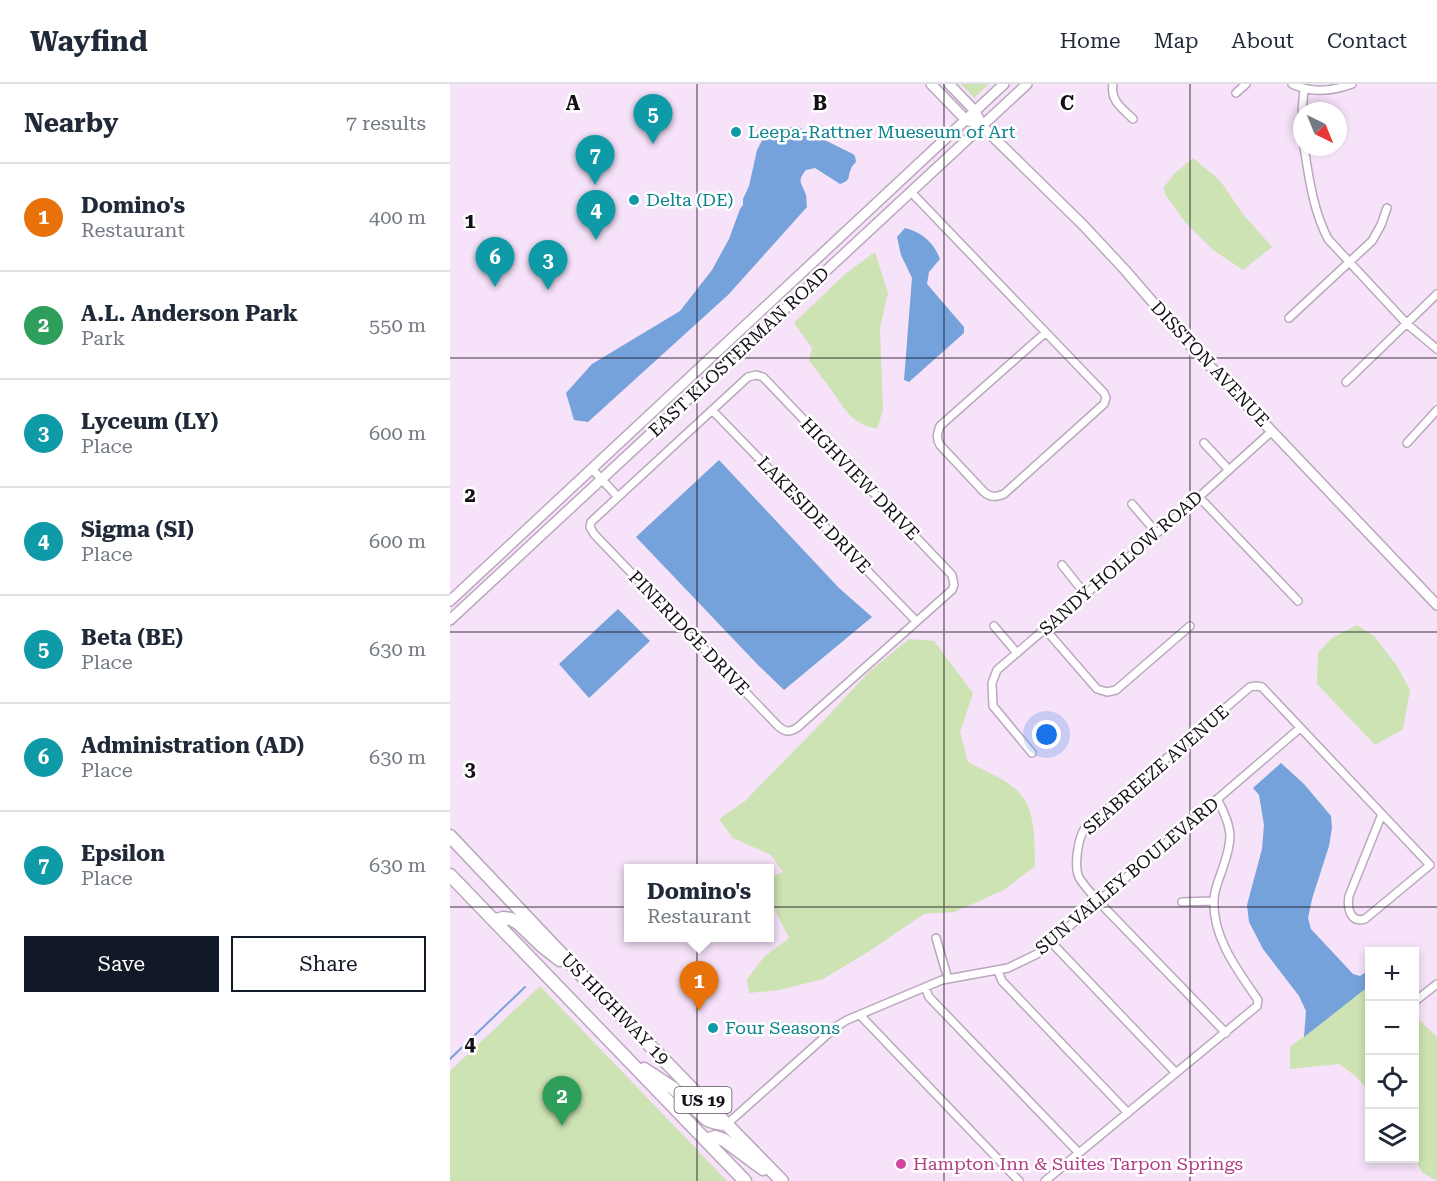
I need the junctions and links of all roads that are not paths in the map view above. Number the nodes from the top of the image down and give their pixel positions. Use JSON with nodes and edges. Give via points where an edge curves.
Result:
{"nodes":[{"id":1,"x":931,"y":84,"type":"edge"},
{"id":2,"x":949,"y":84,"type":"edge"},
{"id":3,"x":1004,"y":84,"type":"edge"},
{"id":4,"x":1027,"y":84,"type":"edge"},
{"id":5,"x":1113,"y":84,"type":"edge"},
{"id":6,"x":1246,"y":84,"type":"edge"},
{"id":7,"x":1292,"y":84,"type":"edge"},
{"id":8,"x":1352,"y":84,"type":"edge"},
{"id":9,"x":1304,"y":89,"type":"junction"},
{"id":10,"x":1236,"y":93,"type":"dead end"},
{"id":11,"x":1303,"y":102,"type":"edge"},
{"id":12,"x":975,"y":111,"type":"junction"},
{"id":13,"x":1133,"y":119,"type":"dead end"},
{"id":14,"x":966,"y":120,"type":"junction"},
{"id":15,"x":982,"y":126,"type":"junction"},
{"id":16,"x":1305,"y":156,"type":"edge"},
{"id":17,"x":911,"y":192,"type":"junction"},
{"id":18,"x":1387,"y":208,"type":"dead end"},
{"id":19,"x":1350,"y":262,"type":"junction"},
{"id":20,"x":1437,"y":294,"type":"edge"},
{"id":21,"x":1289,"y":318,"type":"dead end"},
{"id":22,"x":1407,"y":324,"type":"junction"},
{"id":23,"x":1046,"y":333,"type":"junction"},
{"id":24,"x":1437,"y":349,"type":"edge"},
{"id":25,"x":1346,"y":382,"type":"dead end"},
{"id":26,"x":712,"y":410,"type":"junction"},
{"id":27,"x":1437,"y":410,"type":"edge"},
{"id":28,"x":1272,"y":431,"type":"junction"},
{"id":29,"x":1204,"y":443,"type":"dead end"},
{"id":30,"x":1407,"y":443,"type":"dead end"},
{"id":31,"x":592,"y":470,"type":"junction"},
{"id":32,"x":1229,"y":470,"type":"junction"},
{"id":33,"x":602,"y":480,"type":"junction"},
{"id":34,"x":618,"y":497,"type":"junction"},
{"id":35,"x":1199,"y":497,"type":"junction"},
{"id":36,"x":1131,"y":504,"type":"dead end"},
{"id":37,"x":1156,"y":532,"type":"junction"},
{"id":38,"x":1062,"y":565,"type":"dead end"},
{"id":39,"x":1085,"y":594,"type":"junction"},
{"id":40,"x":450,"y":601,"type":"edge"},
{"id":41,"x":1298,"y":601,"type":"dead end"},
{"id":42,"x":1437,"y":605,"type":"edge"},
{"id":43,"x":450,"y":620,"type":"edge"},
{"id":44,"x":916,"y":621,"type":"junction"},
{"id":45,"x":994,"y":626,"type":"dead end"},
{"id":46,"x":1190,"y":626,"type":"dead end"},
{"id":47,"x":1045,"y":628,"type":"junction"},
{"id":48,"x":1017,"y":652,"type":"junction"},
{"id":49,"x":1300,"y":728,"type":"junction"},
{"id":50,"x":1032,"y":753,"type":"dead end"},
{"id":51,"x":1217,"y":799,"type":"junction"},
{"id":52,"x":1382,"y":814,"type":"junction"},
{"id":53,"x":450,"y":836,"type":"edge"},
{"id":54,"x":450,"y":875,"type":"edge"},
{"id":55,"x":1098,"y":901,"type":"junction"},
{"id":56,"x":1214,"y":901,"type":"junction"},
{"id":57,"x":1182,"y":902,"type":"dead end"},
{"id":58,"x":494,"y":921,"type":"junction"},
{"id":59,"x":936,"y":938,"type":"dead end"},
{"id":60,"x":1051,"y":942,"type":"junction"},
{"id":61,"x":998,"y":970,"type":"junction"},
{"id":62,"x":948,"y":979,"type":"junction"},
{"id":63,"x":587,"y":981,"type":"junction"},
{"id":64,"x":1437,"y":984,"type":"edge"},
{"id":65,"x":925,"y":987,"type":"junction"},
{"id":66,"x":1415,"y":1001,"type":"edge"},
{"id":67,"x":860,"y":1015,"type":"junction"},
{"id":68,"x":1226,"y":1033,"type":"junction"},
{"id":69,"x":625,"y":1056,"type":"junction"},
{"id":70,"x":1176,"y":1073,"type":"junction"},
{"id":71,"x":1128,"y":1113,"type":"junction"},
{"id":72,"x":727,"y":1124,"type":"junction"},
{"id":73,"x":706,"y":1140,"type":"junction"},
{"id":74,"x":1079,"y":1153,"type":"junction"},
{"id":75,"x":746,"y":1181,"type":"edge"},
{"id":76,"x":782,"y":1181,"type":"edge"},
{"id":77,"x":1019,"y":1181,"type":"edge"},
{"id":78,"x":1045,"y":1181,"type":"edge"}],
"edges":[{"from":1,"to":14,"type":"main road"},
{"from":2,"to":12,"type":"main road"},
{"from":3,"to":12,"type":"main road","name":"EAST KLOSTERMAN ROAD"},
{"from":4,"to":15,"type":"main road","name":"EAST KLOSTERMAN ROAD"},
{"from":5,"to":13,"type":"street","via":[[1113,99]]},
{"from":6,"to":10,"type":"street"},
{"from":7,"to":9,"type":"street"},
{"from":8,"to":9,"type":"street"},
{"from":9,"to":11,"type":"street"},
{"from":12,"to":14,"type":"main road","name":"EAST KLOSTERMAN ROAD"},
{"from":12,"to":15,"type":"main road"},
{"from":14,"to":15,"type":"main road"},
{"from":14,"to":31,"type":"main road","name":"EAST KLOSTERMAN ROAD"},
{"from":15,"to":17,"type":"main road","name":"EAST KLOSTERMAN ROAD"},
{"from":15,"to":28,"type":"main road","name":"DISSTON AVENUE","via":[[1083,225]]},
{"from":16,"to":19,"type":"street","via":[[1320,222],[1328,239]]},
{"from":17,"to":23,"type":"street"},
{"from":17,"to":33,"type":"main road","name":"EAST KLOSTERMAN ROAD"},
{"from":18,"to":19,"type":"street","via":[[1375,236]]},
{"from":19,"to":21,"type":"street"},
{"from":19,"to":22,"type":"street"},
{"from":20,"to":22,"type":"street"},
{"from":22,"to":24,"type":"street"},
{"from":22,"to":25,"type":"street"},
{"from":23,"to":23,"type":"street","via":[[1104,393],[1104,404],[1004,494],[990,497],[940,445],[937,434],[940,426]]},
{"from":26,"to":34,"type":"street"},
{"from":26,"to":44,"type":"street","name":"LAKESIDE DRIVE"},
{"from":26,"to":44,"type":"street","name":"HIGHVIEW DRIVE","via":[[750,376],[759,375],[780,395],[952,575],[953,587]]},
{"from":27,"to":30,"type":"street"},
{"from":28,"to":32,"type":"street","name":"SANDY HOLLOW ROAD"},
{"from":28,"to":42,"type":"main road","name":"DISSTON AVENUE"},
{"from":29,"to":32,"type":"street"},
{"from":31,"to":33,"type":"street"},
{"from":31,"to":40,"type":"main road","name":"EAST KLOSTERMAN ROAD"},
{"from":32,"to":35,"type":"street","name":"SANDY HOLLOW ROAD"},
{"from":33,"to":34,"type":"street"},
{"from":33,"to":43,"type":"main road","name":"EAST KLOSTERMAN ROAD"},
{"from":34,"to":44,"type":"street","name":"PINERIDGE DRIVE","via":[[591,522],[592,532],[787,732],[798,727]]},
{"from":35,"to":37,"type":"street","name":"SANDY HOLLOW ROAD"},
{"from":35,"to":41,"type":"street"},
{"from":36,"to":37,"type":"street"},
{"from":37,"to":39,"type":"street","name":"SANDY HOLLOW ROAD"},
{"from":38,"to":39,"type":"street"},
{"from":39,"to":47,"type":"street","name":"SANDY HOLLOW ROAD"},
{"from":45,"to":48,"type":"street"},
{"from":46,"to":47,"type":"street","via":[[1116,690],[1107,692],[1097,689]]},
{"from":47,"to":48,"type":"street","name":"SANDY HOLLOW ROAD"},
{"from":48,"to":50,"type":"street","name":"SANDY HOLLOW ROAD","via":[[995,675],[993,706]]},
{"from":49,"to":51,"type":"street","name":"SUN VALLEY BOULEVARD"},
{"from":49,"to":52,"type":"street"},
{"from":49,"to":55,"type":"street","name":"SEABREEZE AVENUE","via":[[1262,687],[1250,687],[1085,828],[1079,843],[1077,872]]},
{"from":51,"to":55,"type":"street","name":"SUN VALLEY BOULEVARD"},
{"from":51,"to":56,"type":"street","via":[[1229,826],[1230,846]]},
{"from":52,"to":52,"type":"street","via":[[1349,896],[1351,913],[1359,920],[1430,865]]},
{"from":53,"to":63,"type":"highway","name":"US HIGHWAY 19","number":"US 19"},
{"from":54,"to":58,"type":"highway","name":"US HIGHWAY 19","number":"US 19"},
{"from":55,"to":60,"type":"street","name":"SUN VALLEY BOULEVARD"},
{"from":55,"to":68,"type":"street","name":"SEABREEZE AVENUE"},
{"from":56,"to":57,"type":"street"},
{"from":56,"to":68,"type":"street","via":[[1218,930],[1258,1000],[1256,1008]]},
{"from":58,"to":63,"type":"highway","via":[[511,918]]},
{"from":58,"to":69,"type":"highway","name":"US HIGHWAY 19","number":"US 19"},
{"from":59,"to":62,"type":"street"},
{"from":60,"to":61,"type":"street","name":"SUN VALLEY BOULEVARD","via":[[1037,954]]},
{"from":60,"to":70,"type":"street"},
{"from":61,"to":62,"type":"street","name":"SUN VALLEY BOULEVARD"},
{"from":61,"to":71,"type":"street","via":[[1002,981]]},
{"from":62,"to":65,"type":"street","name":"SUN VALLEY BOULEVARD"},
{"from":63,"to":72,"type":"highway","name":"US HIGHWAY 19","number":"US 19"},
{"from":64,"to":66,"type":"street"},
{"from":65,"to":67,"type":"street","name":"SUN VALLEY BOULEVARD"},
{"from":65,"to":74,"type":"street","via":[[929,997]]},
{"from":67,"to":72,"type":"street","name":"SUN VALLEY BOULEVARD","via":[[837,1026]]},
{"from":67,"to":77,"type":"street"},
{"from":68,"to":70,"type":"street"},
{"from":69,"to":72,"type":"highway","via":[[673,1088],[706,1119]]},
{"from":69,"to":73,"type":"highway","name":"US HIGHWAY 19","number":"US 19"},
{"from":70,"to":71,"type":"street"},
{"from":71,"to":74,"type":"street"},
{"from":72,"to":76,"type":"highway","name":"US HIGHWAY 19","number":"US 19"},
{"from":73,"to":75,"type":"highway","name":"US HIGHWAY 19","number":"US 19"},
{"from":73,"to":76,"type":"highway","via":[[715,1137],[729,1143]]},
{"from":74,"to":78,"type":"street"}]}
